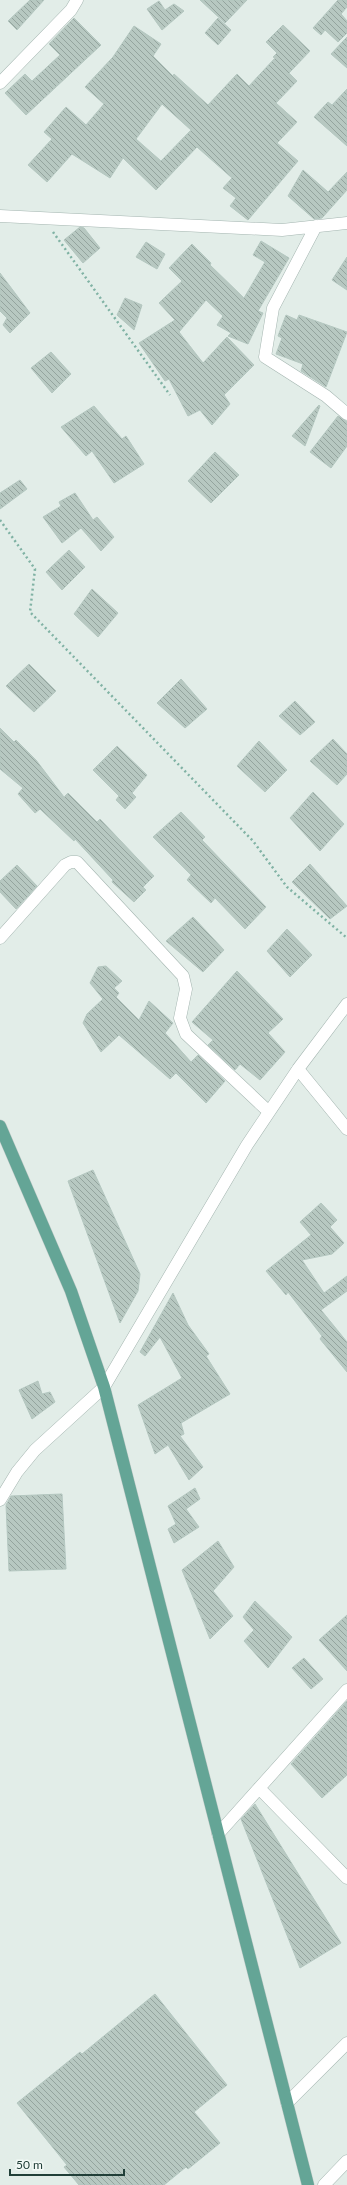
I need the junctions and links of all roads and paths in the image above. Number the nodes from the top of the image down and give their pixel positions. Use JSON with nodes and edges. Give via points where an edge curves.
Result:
{"nodes":[{"id":1,"x":77,"y":0,"type":"edge"},
{"id":2,"x":0,"y":83,"type":"edge"},
{"id":3,"x":0,"y":216,"type":"edge"},
{"id":4,"x":43,"y":219,"type":"junction"},
{"id":5,"x":347,"y":223,"type":"edge"},
{"id":6,"x":316,"y":226,"type":"junction"},
{"id":7,"x":170,"y":395,"type":"dead end"},
{"id":8,"x":347,"y":414,"type":"edge"},
{"id":9,"x":0,"y":520,"type":"edge"},
{"id":10,"x":0,"y":938,"type":"edge"},
{"id":11,"x":347,"y":938,"type":"edge"},
{"id":12,"x":347,"y":1004,"type":"edge"},
{"id":13,"x":298,"y":1069,"type":"junction"},
{"id":14,"x":269,"y":1112,"type":"junction"},
{"id":15,"x":0,"y":1126,"type":"edge"},
{"id":16,"x":347,"y":1129,"type":"edge"},
{"id":17,"x":104,"y":1387,"type":"junction"},
{"id":18,"x":0,"y":1500,"type":"edge"},
{"id":19,"x":347,"y":1690,"type":"edge"},
{"id":20,"x":259,"y":1788,"type":"junction"},
{"id":21,"x":218,"y":1834,"type":"junction"},
{"id":22,"x":347,"y":1878,"type":"edge"},
{"id":23,"x":347,"y":2043,"type":"edge"},
{"id":24,"x":287,"y":2103,"type":"junction"},
{"id":25,"x":347,"y":2161,"type":"edge"},
{"id":26,"x":308,"y":2185,"type":"edge"},
{"id":27,"x":324,"y":2185,"type":"edge"}],
"edges":[{"from":1,"to":2,"type":"street","via":[[71,10]]},
{"from":3,"to":4,"type":"street"},
{"from":4,"to":6,"type":"street","via":[[282,230]]},
{"from":4,"to":7,"type":"path"},
{"from":5,"to":6,"type":"street"},
{"from":6,"to":8,"type":"street","via":[[273,308],[265,357],[326,396]]},
{"from":9,"to":11,"type":"path","via":[[35,569],[30,612],[253,841],[287,887]]},
{"from":10,"to":14,"type":"street","via":[[65,865],[77,862],[183,976],[186,989],[180,1018],[186,1034]]},
{"from":12,"to":13,"type":"street"},
{"from":13,"to":14,"type":"street"},
{"from":13,"to":16,"type":"street"},
{"from":14,"to":17,"type":"street"},
{"from":15,"to":17,"type":"main road","via":[[71,1291]]},
{"from":17,"to":18,"type":"street","via":[[35,1450],[17,1472]]},
{"from":17,"to":21,"type":"main road"},
{"from":19,"to":20,"type":"street"},
{"from":20,"to":21,"type":"street"},
{"from":20,"to":22,"type":"street"},
{"from":21,"to":24,"type":"main road"},
{"from":23,"to":24,"type":"street"},
{"from":24,"to":26,"type":"main road"},
{"from":25,"to":27,"type":"street"}]}
